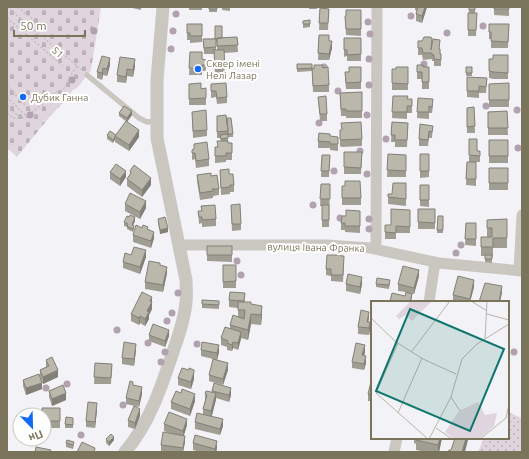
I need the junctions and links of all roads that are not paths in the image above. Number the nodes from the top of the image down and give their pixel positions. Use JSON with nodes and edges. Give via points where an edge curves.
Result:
{"nodes":[{"id":1,"x":163,"y":7,"type":"edge"},
{"id":2,"x":377,"y":7,"type":"edge"},
{"id":3,"x":87,"y":75,"type":"road end"},
{"id":4,"x":157,"y":121,"type":"junction"},
{"id":5,"x":522,"y":215,"type":"edge"},
{"id":6,"x":180,"y":245,"type":"junction"},
{"id":7,"x":374,"y":249,"type":"junction"},
{"id":8,"x":435,"y":262,"type":"junction"},
{"id":9,"x":521,"y":271,"type":"edge"},
{"id":10,"x":429,"y":301,"type":"edge"},
{"id":11,"x":398,"y":439,"type":"edge"},
{"id":12,"x":126,"y":452,"type":"edge"},
{"id":13,"x":394,"y":452,"type":"edge"}],
"edges":[{"from":1,"to":4,"type":"street","via":[[157,80]]},
{"from":2,"to":7,"type":"street"},
{"from":3,"to":4,"type":"lane","via":[[139,118],[147,122]]},
{"from":4,"to":6,"type":"street","via":[[161,161]]},
{"from":5,"to":9,"type":"street"},
{"from":6,"to":7,"type":"street","name":"вулиця Івана Франка","via":[[327,245]]},
{"from":6,"to":12,"type":"street","via":[[186,280],[182,326],[153,406]]},
{"from":7,"to":8,"type":"street","name":"вулиця Івана Франка"},
{"from":8,"to":9,"type":"street","name":"вулиця Івана Франка"},
{"from":8,"to":10,"type":"street"},
{"from":11,"to":13,"type":"street"}]}
